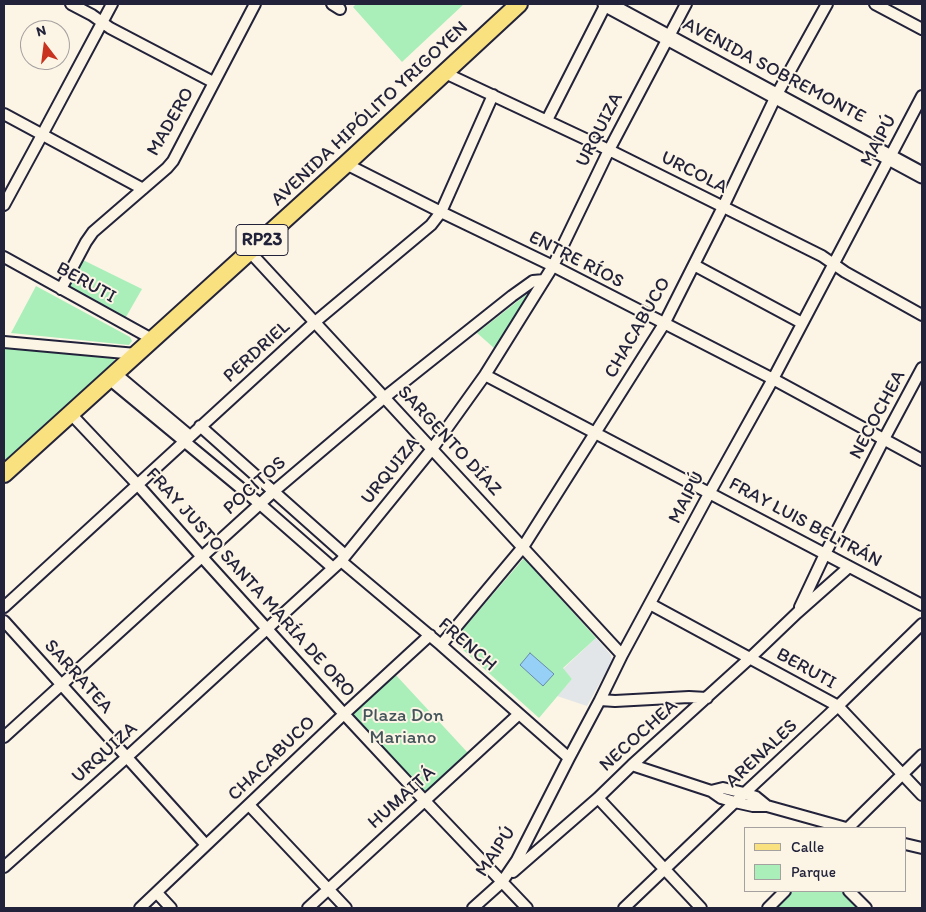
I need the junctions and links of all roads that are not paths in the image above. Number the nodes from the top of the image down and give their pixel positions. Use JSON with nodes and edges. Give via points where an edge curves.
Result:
{"nodes":[{"id":1,"x":71,"y":4,"type":"edge"},
{"id":2,"x":112,"y":4,"type":"edge"},
{"id":3,"x":255,"y":4,"type":"edge"},
{"id":4,"x":518,"y":4,"type":"edge"},
{"id":5,"x":606,"y":4,"type":"edge"},
{"id":6,"x":686,"y":4,"type":"edge"},
{"id":7,"x":827,"y":4,"type":"edge"},
{"id":8,"x":875,"y":4,"type":"edge"},
{"id":9,"x":102,"y":22,"type":"junction"},
{"id":10,"x":922,"y":29,"type":"edge"},
{"id":11,"x":668,"y":38,"type":"junction"},
{"id":12,"x":445,"y":73,"type":"junction"},
{"id":13,"x":213,"y":82,"type":"junction"},
{"id":14,"x":493,"y":95,"type":"junction"},
{"id":15,"x":776,"y":96,"type":"junction"},
{"id":16,"x":922,"y":96,"type":"edge"},
{"id":17,"x":4,"y":114,"type":"edge"},
{"id":18,"x":547,"y":120,"type":"junction"},
{"id":19,"x":42,"y":135,"type":"junction"},
{"id":20,"x":609,"y":150,"type":"junction"},
{"id":21,"x":890,"y":157,"type":"junction"},
{"id":22,"x":346,"y":164,"type":"junction"},
{"id":23,"x":922,"y":175,"type":"edge"},
{"id":24,"x":143,"y":189,"type":"junction"},
{"id":25,"x":4,"y":205,"type":"edge"},
{"id":26,"x":723,"y":207,"type":"junction"},
{"id":27,"x":441,"y":212,"type":"junction"},
{"id":28,"x":250,"y":251,"type":"junction"},
{"id":29,"x":4,"y":257,"type":"edge"},
{"id":30,"x":834,"y":265,"type":"junction"},
{"id":31,"x":552,"y":266,"type":"junction"},
{"id":32,"x":694,"y":266,"type":"junction"},
{"id":33,"x":544,"y":280,"type":"junction"},
{"id":34,"x":60,"y":289,"type":"junction"},
{"id":35,"x":922,"y":315,"type":"edge"},
{"id":36,"x":315,"y":322,"type":"junction"},
{"id":37,"x":802,"y":323,"type":"junction"},
{"id":38,"x":664,"y":324,"type":"junction"},
{"id":39,"x":152,"y":340,"type":"junction"},
{"id":40,"x":4,"y":342,"type":"edge"},
{"id":41,"x":136,"y":354,"type":"junction"},
{"id":42,"x":922,"y":368,"type":"edge"},
{"id":43,"x":485,"y":375,"type":"junction"},
{"id":44,"x":111,"y":376,"type":"junction"},
{"id":45,"x":773,"y":379,"type":"junction"},
{"id":46,"x":385,"y":397,"type":"junction"},
{"id":47,"x":70,"y":413,"type":"junction"},
{"id":48,"x":200,"y":426,"type":"junction"},
{"id":49,"x":595,"y":433,"type":"junction"},
{"id":50,"x":884,"y":438,"type":"junction"},
{"id":51,"x":187,"y":439,"type":"junction"},
{"id":52,"x":432,"y":449,"type":"junction"},
{"id":53,"x":922,"y":460,"type":"edge"},
{"id":54,"x":4,"y":474,"type":"edge"},
{"id":55,"x":138,"y":484,"type":"junction"},
{"id":56,"x":273,"y":492,"type":"junction"},
{"id":57,"x":710,"y":492,"type":"junction"},
{"id":58,"x":260,"y":504,"type":"junction"},
{"id":59,"x":523,"y":547,"type":"junction"},
{"id":60,"x":825,"y":554,"type":"junction"},
{"id":61,"x":202,"y":557,"type":"junction"},
{"id":62,"x":339,"y":561,"type":"junction"},
{"id":63,"x":849,"y":567,"type":"junction"},
{"id":64,"x":650,"y":604,"type":"junction"},
{"id":65,"x":922,"y":605,"type":"edge"},
{"id":66,"x":4,"y":607,"type":"edge"},
{"id":67,"x":797,"y":613,"type":"junction"},
{"id":68,"x":4,"y":621,"type":"edge"},
{"id":69,"x":922,"y":624,"type":"edge"},
{"id":70,"x":268,"y":628,"type":"junction"},
{"id":71,"x":430,"y":635,"type":"junction"},
{"id":72,"x":441,"y":645,"type":"junction"},
{"id":73,"x":622,"y":655,"type":"junction"},
{"id":74,"x":750,"y":658,"type":"junction"},
{"id":75,"x":62,"y":686,"type":"junction"},
{"id":76,"x":707,"y":698,"type":"junction"},
{"id":77,"x":600,"y":700,"type":"junction"},
{"id":78,"x":838,"y":706,"type":"junction"},
{"id":79,"x":344,"y":714,"type":"junction"},
{"id":80,"x":519,"y":714,"type":"junction"},
{"id":81,"x":4,"y":737,"type":"edge"},
{"id":82,"x":922,"y":754,"type":"edge"},
{"id":83,"x":127,"y":757,"type":"junction"},
{"id":84,"x":569,"y":758,"type":"junction"},
{"id":85,"x":632,"y":765,"type":"junction"},
{"id":86,"x":903,"y":774,"type":"junction"},
{"id":87,"x":711,"y":790,"type":"junction"},
{"id":88,"x":744,"y":793,"type":"junction"},
{"id":89,"x":922,"y":794,"type":"edge"},
{"id":90,"x":598,"y":798,"type":"junction"},
{"id":91,"x":425,"y":801,"type":"junction"},
{"id":92,"x":735,"y":802,"type":"junction"},
{"id":93,"x":249,"y":805,"type":"junction"},
{"id":94,"x":767,"y":806,"type":"junction"},
{"id":95,"x":843,"y":827,"type":"edge"},
{"id":96,"x":848,"y":827,"type":"edge"},
{"id":97,"x":906,"y":844,"type":"edge"},
{"id":98,"x":206,"y":845,"type":"junction"},
{"id":99,"x":922,"y":848,"type":"edge"},
{"id":100,"x":4,"y":867,"type":"edge"},
{"id":101,"x":666,"y":870,"type":"junction"},
{"id":102,"x":502,"y":882,"type":"junction"},
{"id":103,"x":328,"y":889,"type":"junction"},
{"id":104,"x":784,"y":892,"type":"edge"},
{"id":105,"x":850,"y":892,"type":"edge"},
{"id":106,"x":157,"y":893,"type":"junction"},
{"id":107,"x":140,"y":908,"type":"edge"},
{"id":108,"x":171,"y":908,"type":"edge"},
{"id":109,"x":308,"y":908,"type":"edge"},
{"id":110,"x":346,"y":908,"type":"edge"},
{"id":111,"x":473,"y":908,"type":"edge"},
{"id":112,"x":527,"y":908,"type":"edge"},
{"id":113,"x":624,"y":908,"type":"edge"},
{"id":114,"x":701,"y":908,"type":"edge"},
{"id":115,"x":768,"y":908,"type":"edge"},
{"id":116,"x":866,"y":908,"type":"edge"}],
"edges":[{"from":1,"to":9,"type":"street"},
{"from":2,"to":9,"type":"street"},
{"from":3,"to":13,"type":"street","name":"MADERO"},
{"from":4,"to":12,"type":"main road","name":"AVENIDA HIPÓLITO YRIGOYEN","number":"RP23"},
{"from":5,"to":11,"type":"main road","name":"AVENIDA SOBREMONTE"},
{"from":5,"to":18,"type":"street"},
{"from":6,"to":11,"type":"street","name":"URQUIZA"},
{"from":7,"to":15,"type":"street","name":"CHACABUCO"},
{"from":8,"to":10,"type":"street"},
{"from":9,"to":13,"type":"street"},
{"from":9,"to":19,"type":"street"},
{"from":11,"to":15,"type":"main road","name":"AVENIDA SOBREMONTE"},
{"from":11,"to":20,"type":"street","name":"URQUIZA"},
{"from":12,"to":14,"type":"street","name":"URCOLA"},
{"from":12,"to":22,"type":"main road","name":"AVENIDA HIPÓLITO YRIGOYEN","number":"RP23"},
{"from":13,"to":24,"type":"street","name":"MADERO","via":[[173,161]]},
{"from":14,"to":18,"type":"street","name":"URCOLA"},
{"from":14,"to":27,"type":"street","name":"PERDRIEL"},
{"from":15,"to":21,"type":"main road","name":"AVENIDA SOBREMONTE"},
{"from":15,"to":26,"type":"street","name":"CHACABUCO"},
{"from":16,"to":21,"type":"street","name":"MAIPÚ"},
{"from":17,"to":19,"type":"street"},
{"from":18,"to":20,"type":"street","name":"URCOLA"},
{"from":19,"to":24,"type":"street"},
{"from":19,"to":25,"type":"street"},
{"from":20,"to":26,"type":"street","name":"URCOLA"},
{"from":20,"to":31,"type":"street","name":"URQUIZA"},
{"from":21,"to":23,"type":"main road","name":"AVENIDA SOBREMONTE"},
{"from":21,"to":30,"type":"street","name":"MAIPÚ"},
{"from":22,"to":27,"type":"street","name":"ENTRE RÍOS"},
{"from":22,"to":28,"type":"main road","name":"AVENIDA HIPÓLITO YRIGOYEN","number":"RP23"},
{"from":24,"to":34,"type":"street","name":"MADERO","via":[[93,232]]},
{"from":26,"to":30,"type":"street","name":"URCOLA"},
{"from":26,"to":32,"type":"street","name":"CHACABUCO"},
{"from":27,"to":31,"type":"street","name":"ENTRE RÍOS"},
{"from":27,"to":36,"type":"street","name":"PERDRIEL","via":[[431,225]]},
{"from":28,"to":36,"type":"street","name":"SARGENTO DÍAZ"},
{"from":28,"to":39,"type":"main road","name":"AVENIDA HIPÓLITO YRIGOYEN","number":"RP23"},
{"from":29,"to":34,"type":"street","name":"BERUTI"},
{"from":30,"to":35,"type":"street","name":"URCOLA"},
{"from":30,"to":37,"type":"street","name":"MAIPÚ"},
{"from":31,"to":33,"type":"street","name":"URQUIZA"},
{"from":31,"to":38,"type":"street","name":"ENTRE RÍOS"},
{"from":32,"to":37,"type":"street"},
{"from":32,"to":38,"type":"street","name":"CHACABUCO"},
{"from":33,"to":43,"type":"street","name":"URQUIZA"},
{"from":33,"to":46,"type":"street","name":"POCITOS","via":[[533,282],[512,296]]},
{"from":34,"to":39,"type":"street","name":"BERUTI"},
{"from":36,"to":46,"type":"street","name":"SARGENTO DÍAZ"},
{"from":36,"to":48,"type":"street","name":"PERDRIEL"},
{"from":37,"to":45,"type":"street","name":"MAIPÚ"},
{"from":38,"to":45,"type":"street","name":"ENTRE RÍOS"},
{"from":38,"to":49,"type":"street","name":"CHACABUCO"},
{"from":39,"to":41,"type":"main road","name":"AVENIDA HIPÓLITO YRIGOYEN","number":"RP23"},
{"from":40,"to":41,"type":"street"},
{"from":41,"to":44,"type":"main road","name":"AVENIDA HIPÓLITO YRIGOYEN","number":"RP23"},
{"from":42,"to":50,"type":"street","name":"NECOCHEA"},
{"from":43,"to":49,"type":"street","name":"FRAY LUIS BELTRÁN"},
{"from":43,"to":52,"type":"street","name":"URQUIZA"},
{"from":44,"to":47,"type":"main road","name":"AVENIDA HIPÓLITO YRIGOYEN","number":"RP23"},
{"from":44,"to":51,"type":"street","name":"FRENCH"},
{"from":45,"to":50,"type":"street","name":"ENTRE RÍOS"},
{"from":45,"to":57,"type":"street","name":"MAIPÚ"},
{"from":46,"to":52,"type":"street","name":"SARGENTO DÍAZ"},
{"from":46,"to":56,"type":"street","name":"POCITOS"},
{"from":47,"to":54,"type":"main road","name":"AVENIDA HIPÓLITO YRIGOYEN","number":"RP23"},
{"from":47,"to":55,"type":"street","name":"FRAY JUSTO SANTA MARÍA DE ORO"},
{"from":48,"to":51,"type":"street","name":"PERDRIEL"},
{"from":48,"to":56,"type":"street","name":"FRENCH"},
{"from":49,"to":57,"type":"street","name":"FRAY LUIS BELTRÁN"},
{"from":49,"to":59,"type":"street","name":"CHACABUCO"},
{"from":50,"to":53,"type":"street","name":"ENTRE RÍOS"},
{"from":50,"to":60,"type":"street","name":"NECOCHEA"},
{"from":51,"to":55,"type":"street","name":"PERDRIEL"},
{"from":51,"to":58,"type":"street","name":"FRENCH"},
{"from":52,"to":59,"type":"street","name":"SARGENTO DÍAZ"},
{"from":52,"to":62,"type":"street","name":"URQUIZA"},
{"from":55,"to":61,"type":"street","name":"FRAY JUSTO SANTA MARÍA DE ORO"},
{"from":55,"to":66,"type":"street","name":"PERDRIEL"},
{"from":56,"to":58,"type":"street","name":"POCITOS"},
{"from":56,"to":62,"type":"street","name":"FRENCH"},
{"from":57,"to":60,"type":"street","name":"FRAY LUIS BELTRÁN"},
{"from":57,"to":64,"type":"street","name":"MAIPÚ"},
{"from":58,"to":61,"type":"street","name":"POCITOS"},
{"from":58,"to":62,"type":"street","name":"FRENCH"},
{"from":59,"to":72,"type":"street","name":"CHACABUCO"},
{"from":59,"to":73,"type":"street","name":"SARGENTO DÍAZ"},
{"from":60,"to":63,"type":"street","name":"FRAY LUIS BELTRÁN"},
{"from":60,"to":67,"type":"street","name":"NECOCHEA"},
{"from":61,"to":70,"type":"street","name":"FRAY JUSTO SANTA MARÍA DE ORO"},
{"from":61,"to":75,"type":"street","name":"POCITOS"},
{"from":62,"to":70,"type":"street","name":"URQUIZA"},
{"from":62,"to":71,"type":"street","name":"FRENCH"},
{"from":63,"to":65,"type":"street","name":"FRAY LUIS BELTRÁN"},
{"from":63,"to":67,"type":"street","name":"NECOCHEA"},
{"from":64,"to":73,"type":"street","name":"MAIPÚ"},
{"from":64,"to":74,"type":"street","name":"BERUTI"},
{"from":67,"to":74,"type":"street","name":"NECOCHEA"},
{"from":68,"to":75,"type":"street","name":"SARRATEA"},
{"from":69,"to":78,"type":"street","name":"ARENALES"},
{"from":70,"to":79,"type":"street","name":"FRAY JUSTO SANTA MARÍA DE ORO"},
{"from":70,"to":83,"type":"street","name":"URQUIZA"},
{"from":71,"to":72,"type":"street","name":"FRENCH"},
{"from":71,"to":79,"type":"street","name":"CHACABUCO"},
{"from":72,"to":80,"type":"street","name":"FRENCH"},
{"from":73,"to":77,"type":"street","name":"MAIPÚ"},
{"from":74,"to":76,"type":"street","name":"NECOCHEA"},
{"from":74,"to":78,"type":"street","name":"BERUTI"},
{"from":75,"to":81,"type":"street","name":"POCITOS"},
{"from":75,"to":83,"type":"street","name":"SARRATEA"},
{"from":76,"to":77,"type":"street"},
{"from":76,"to":85,"type":"street","name":"NECOCHEA"},
{"from":77,"to":84,"type":"street","name":"MAIPÚ"},
{"from":78,"to":86,"type":"street","name":"BERUTI"},
{"from":78,"to":88,"type":"street","name":"ARENALES"},
{"from":79,"to":91,"type":"street","name":"FRAY JUSTO SANTA MARÍA DE ORO"},
{"from":79,"to":93,"type":"street","name":"CHACABUCO"},
{"from":80,"to":84,"type":"street","name":"FRENCH"},
{"from":80,"to":91,"type":"street","name":"HUMAITÁ"},
{"from":82,"to":86,"type":"street"},
{"from":83,"to":98,"type":"street","name":"SARRATEA"},
{"from":83,"to":100,"type":"street","name":"URQUIZA"},
{"from":84,"to":102,"type":"street","name":"MAIPÚ","via":[[517,860]]},
{"from":85,"to":87,"type":"street"},
{"from":85,"to":90,"type":"street","name":"NECOCHEA"},
{"from":86,"to":89,"type":"street","name":"BERUTI"},
{"from":86,"to":96,"type":"street"},
{"from":87,"to":88,"type":"street","via":[[723,788]]},
{"from":87,"to":92,"type":"street","via":[[720,798]]},
{"from":88,"to":92,"type":"street","name":"ARENALES"},
{"from":88,"to":94,"type":"street"},
{"from":90,"to":101,"type":"street"},
{"from":90,"to":102,"type":"street","name":"NECOCHEA"},
{"from":91,"to":102,"type":"street","name":"FRAY JUSTO SANTA MARÍA DE ORO"},
{"from":91,"to":103,"type":"street","name":"HUMAITÁ"},
{"from":92,"to":94,"type":"street"},
{"from":92,"to":101,"type":"street","name":"ARENALES"},
{"from":93,"to":98,"type":"street","name":"CHACABUCO"},
{"from":93,"to":103,"type":"street"},
{"from":94,"to":95,"type":"street"},
{"from":97,"to":99,"type":"street"},
{"from":98,"to":106,"type":"street","name":"CHACABUCO"},
{"from":101,"to":113,"type":"street","name":"ARENALES"},
{"from":101,"to":114,"type":"street"},
{"from":102,"to":111,"type":"street","name":"MAIPÚ"},
{"from":102,"to":112,"type":"street","name":"FRAY JUSTO SANTA MARÍA DE ORO"},
{"from":103,"to":109,"type":"street","name":"HUMAITÁ"},
{"from":103,"to":110,"type":"street"},
{"from":104,"to":115,"type":"street"},
{"from":105,"to":116,"type":"street"},
{"from":106,"to":107,"type":"street","name":"CHACABUCO"},
{"from":106,"to":108,"type":"street"}]}
